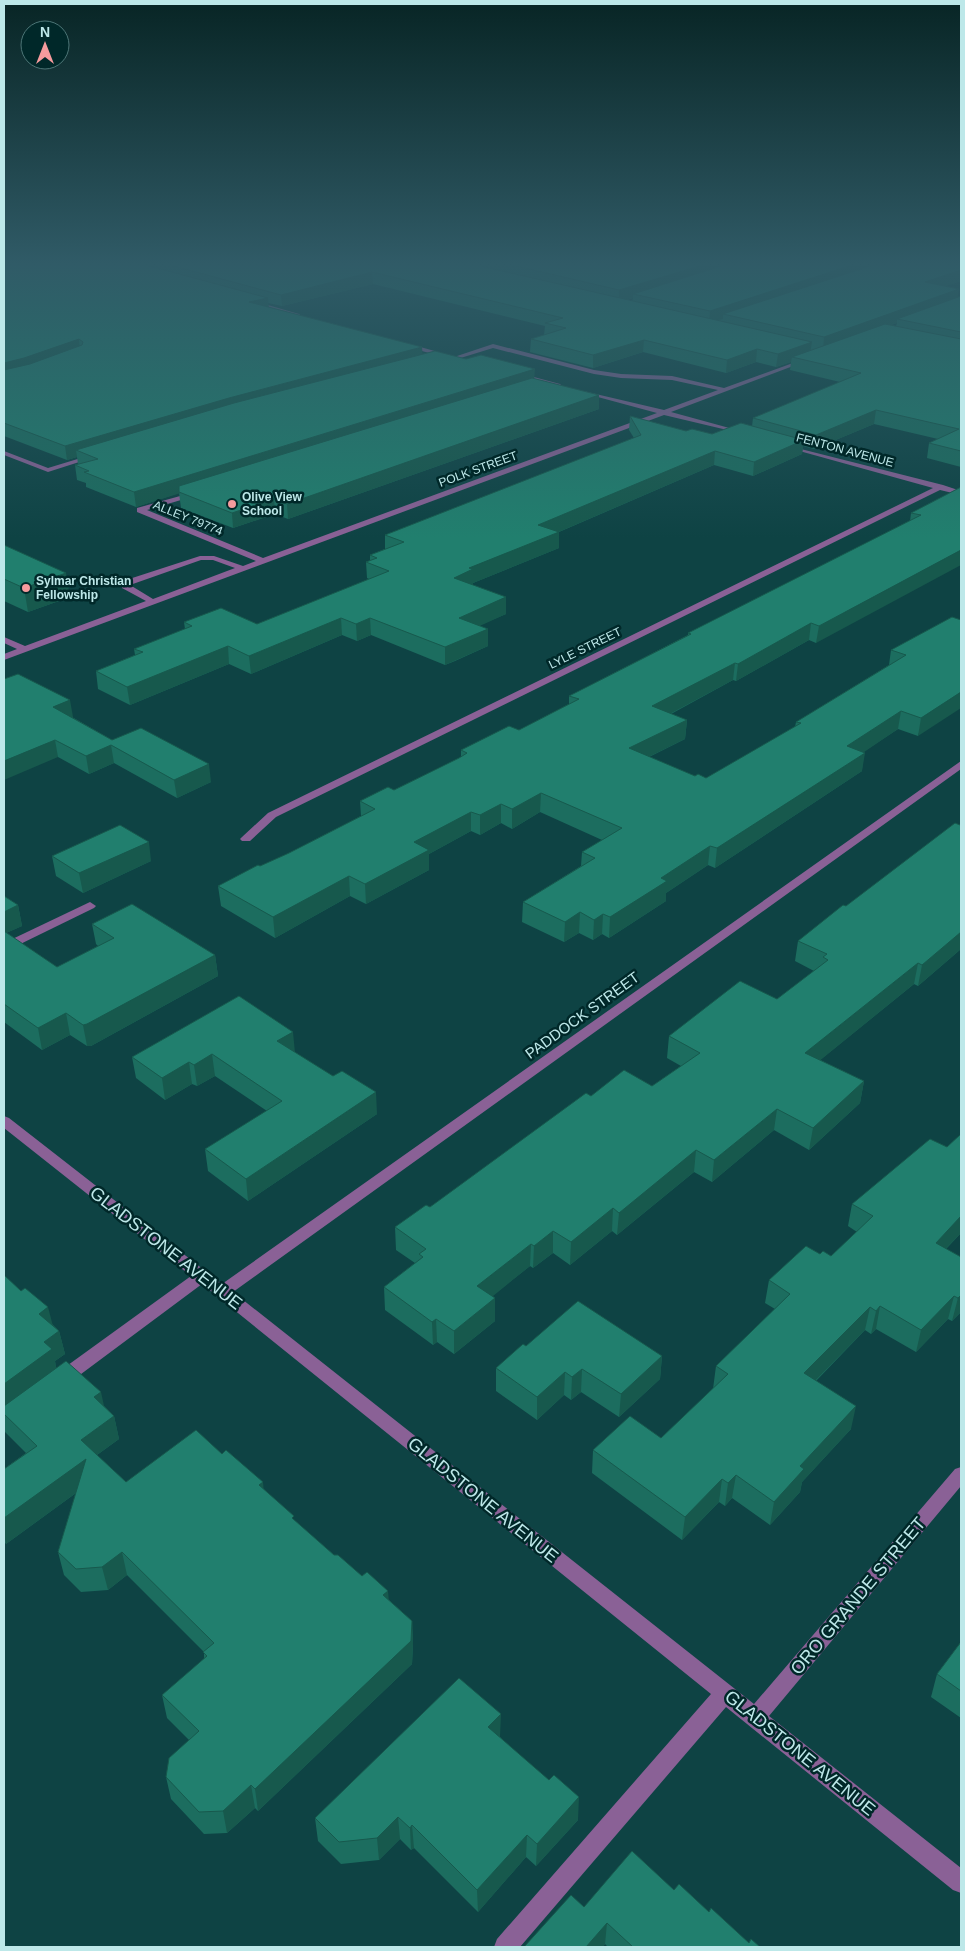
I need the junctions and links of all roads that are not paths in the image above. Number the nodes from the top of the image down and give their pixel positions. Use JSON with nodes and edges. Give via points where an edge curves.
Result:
{"nodes":[{"id":1,"x":449,"y":356,"type":"edge"},
{"id":2,"x":456,"y":356,"type":"edge"},
{"id":3,"x":532,"y":356,"type":"edge"},
{"id":4,"x":452,"y":357,"type":"junction"},
{"id":5,"x":814,"y":357,"type":"edge"},
{"id":6,"x":431,"y":362,"type":"edge"},
{"id":7,"x":471,"y":362,"type":"edge"},
{"id":8,"x":514,"y":373,"type":"edge"},
{"id":9,"x":548,"y":382,"type":"junction"},
{"id":10,"x":567,"y":387,"type":"edge"},
{"id":11,"x":529,"y":388,"type":"edge"},
{"id":12,"x":576,"y":390,"type":"edge"},
{"id":13,"x":724,"y":390,"type":"junction"},
{"id":14,"x":663,"y":412,"type":"junction"},
{"id":15,"x":749,"y":435,"type":"edge"},
{"id":16,"x":778,"y":443,"type":"edge"},
{"id":17,"x":103,"y":453,"type":"edge"},
{"id":18,"x":5,"y":454,"type":"edge"},
{"id":19,"x":940,"y":487,"type":"junction"},
{"id":20,"x":204,"y":490,"type":"edge"},
{"id":21,"x":961,"y":493,"type":"edge"},
{"id":22,"x":263,"y":561,"type":"junction"},
{"id":23,"x":242,"y":568,"type":"junction"},
{"id":24,"x":153,"y":602,"type":"junction"},
{"id":25,"x":4,"y":640,"type":"edge"},
{"id":26,"x":24,"y":649,"type":"junction"},
{"id":27,"x":4,"y":657,"type":"edge"},
{"id":28,"x":961,"y":764,"type":"edge"},
{"id":29,"x":246,"y":839,"type":"dead end"},
{"id":30,"x":90,"y":906,"type":"dead end"},
{"id":31,"x":4,"y":948,"type":"edge"},
{"id":32,"x":4,"y":1121,"type":"edge"},
{"id":33,"x":202,"y":1276,"type":"junction"},
{"id":34,"x":222,"y":1292,"type":"junction"},
{"id":35,"x":51,"y":1387,"type":"edge"},
{"id":36,"x":961,"y":1474,"type":"edge"},
{"id":37,"x":725,"y":1693,"type":"junction"},
{"id":38,"x":755,"y":1718,"type":"junction"},
{"id":39,"x":961,"y":1882,"type":"edge"},
{"id":40,"x":505,"y":1947,"type":"edge"}],
"edges":[{"from":1,"to":4,"type":"street"},
{"from":2,"to":4,"type":"street"},
{"from":3,"to":13,"type":"street","via":[[594,372],[672,378]]},
{"from":4,"to":6,"type":"street"},
{"from":4,"to":7,"type":"street"},
{"from":5,"to":13,"type":"street","name":"POLK STREET"},
{"from":8,"to":9,"type":"street"},
{"from":9,"to":10,"type":"street"},
{"from":9,"to":11,"type":"street"},
{"from":12,"to":14,"type":"street"},
{"from":13,"to":14,"type":"street","name":"POLK STREET"},
{"from":14,"to":15,"type":"street"},
{"from":14,"to":22,"type":"street","name":"POLK STREET"},
{"from":16,"to":19,"type":"street","name":"FENTON AVENUE"},
{"from":17,"to":18,"type":"street","via":[[48,470]]},
{"from":19,"to":21,"type":"street","name":"FENTON AVENUE"},
{"from":19,"to":29,"type":"street","name":"LYLE STREET","via":[[272,815]]},
{"from":20,"to":22,"type":"street","name":"ALLEY 79774","via":[[140,510]]},
{"from":22,"to":23,"type":"street","name":"POLK STREET"},
{"from":23,"to":24,"type":"street","name":"POLK STREET"},
{"from":23,"to":24,"type":"street","via":[[214,558],[200,558],[126,582],[125,586]]},
{"from":24,"to":26,"type":"street","name":"POLK STREET"},
{"from":25,"to":26,"type":"street"},
{"from":26,"to":27,"type":"street","name":"POLK STREET"},
{"from":28,"to":34,"type":"street","name":"PADDOCK STREET"},
{"from":30,"to":31,"type":"street"},
{"from":32,"to":33,"type":"street","name":"GLADSTONE AVENUE"},
{"from":33,"to":34,"type":"street","name":"GLADSTONE AVENUE"},
{"from":33,"to":35,"type":"street"},
{"from":34,"to":37,"type":"street","name":"GLADSTONE AVENUE"},
{"from":36,"to":38,"type":"street","name":"ORO GRANDE STREET"},
{"from":37,"to":38,"type":"street","name":"GLADSTONE AVENUE"},
{"from":37,"to":40,"type":"street"},
{"from":38,"to":39,"type":"street","name":"GLADSTONE AVENUE"}]}
